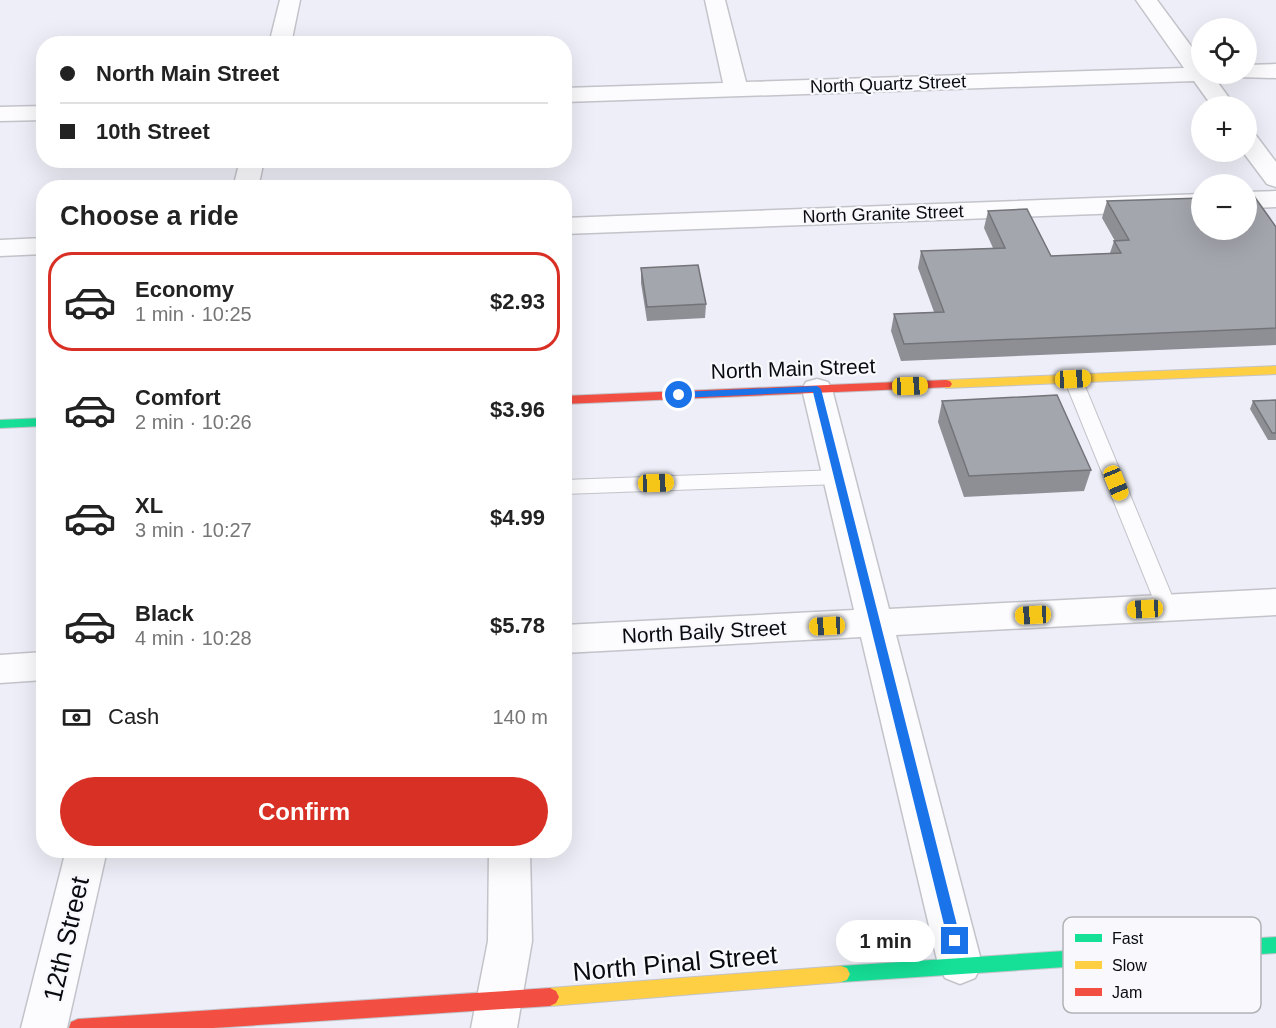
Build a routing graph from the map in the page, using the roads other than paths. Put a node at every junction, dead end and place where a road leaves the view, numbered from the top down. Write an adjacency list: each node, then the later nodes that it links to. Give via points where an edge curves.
1 (290, 0): 4 (street)
2 (714, 0): 9 (street)
3 (1146, 0): 5 (street)
4 (282, 36)
5 (1191, 56)
6 (1276, 71): 7 (street)
7 (1257, 72)
8 (1191, 74): 9 (street, North Quartz Street)
9 (736, 89): 10 (street, North Quartz Street)
10 (572, 95)
11 (36, 112): 12 (street)
12 (0, 114)
13 (1257, 154): 14 (street)
14 (1276, 179)
15 (1276, 199): 16 (street)
16 (1257, 200)
17 (1191, 202): 18 (street, North Granite Street)
18 (572, 226)
19 (36, 246): 20 (street)
20 (0, 248)
21 (1276, 370): 22 (street, North Main Street)
22 (1073, 379): 23 (street, North Main Street); 30 (lane)
23 (817, 389): 24 (street, North Main Street); 27 (street)
24 (572, 400)
25 (36, 422): 26 (street)
26 (0, 424)
27 (839, 477): 28 (lane); 31 (street)
28 (572, 487)
29 (1276, 602): 30 (street, North Baily Street)
30 (1167, 608): 31 (street, North Baily Street)
31 (875, 623): 32 (street, North Baily Street); 40 (street)
32 (572, 639)
33 (36, 667): 34 (street)
34 (0, 669)
35 (85, 858): 42 (street, 12th Street)
36 (509, 858): 41 (street, via 510,941)
37 (1276, 945): 38 (street, North Pinal Street)
38 (1261, 946)
39 (1063, 958): 40 (street, North Pinal Street)
40 (960, 964): 41 (street, North Pinal Street)
41 (497, 1015): 43 (street, North Pinal Street)
42 (44, 1028)
43 (78, 1028)

